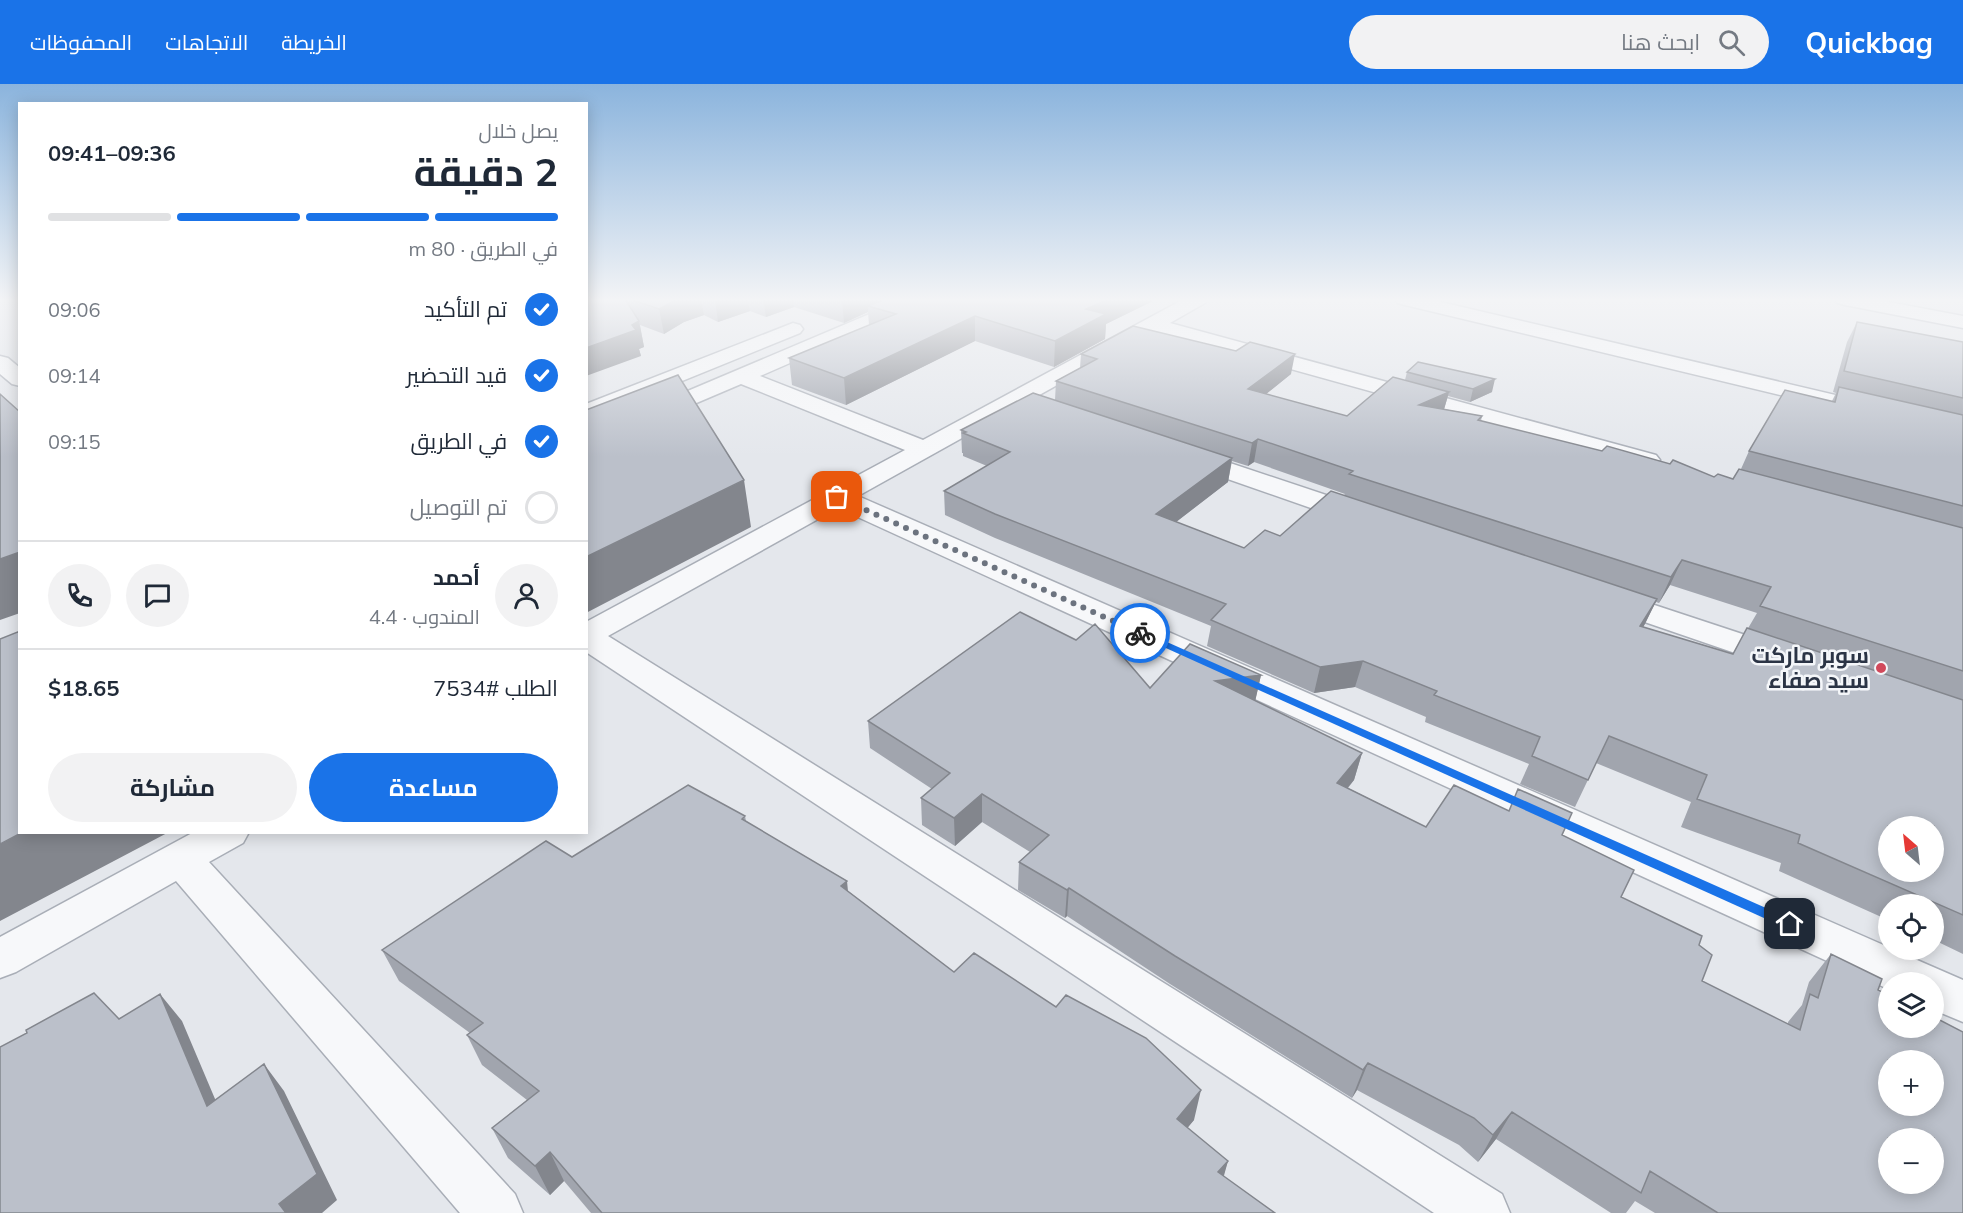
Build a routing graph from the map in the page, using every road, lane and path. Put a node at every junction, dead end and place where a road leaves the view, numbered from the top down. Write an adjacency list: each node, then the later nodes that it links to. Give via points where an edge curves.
1 (738, 352): 9 (street)
2 (797, 352): 6 (street)
3 (1101, 352): 7 (street)
4 (1252, 352): 14 (street)
5 (1629, 352): 10 (street)
6 (740, 376): 11 (street); 13 (street)
7 (1016, 399): 8 (street); 13 (street)
8 (1050, 410)
9 (588, 412)
10 (1963, 432)
11 (588, 441)
12 (1162, 448): 16 (street)
13 (925, 449): 15 (street)
14 (1666, 465)
15 (837, 497): 18 (street); 24 (street)
16 (1388, 525)
17 (1580, 590): 20 (street)
18 (588, 635)
19 (588, 637): 28 (street)
20 (1805, 666)
21 (225, 834): 22 (street)
22 (181, 859): 23 (street); 27 (street)
23 (0, 958)
24 (1898, 972)
25 (1944, 993): 26 (street)
26 (1963, 1002)
27 (496, 1213)
28 (1483, 1213)

